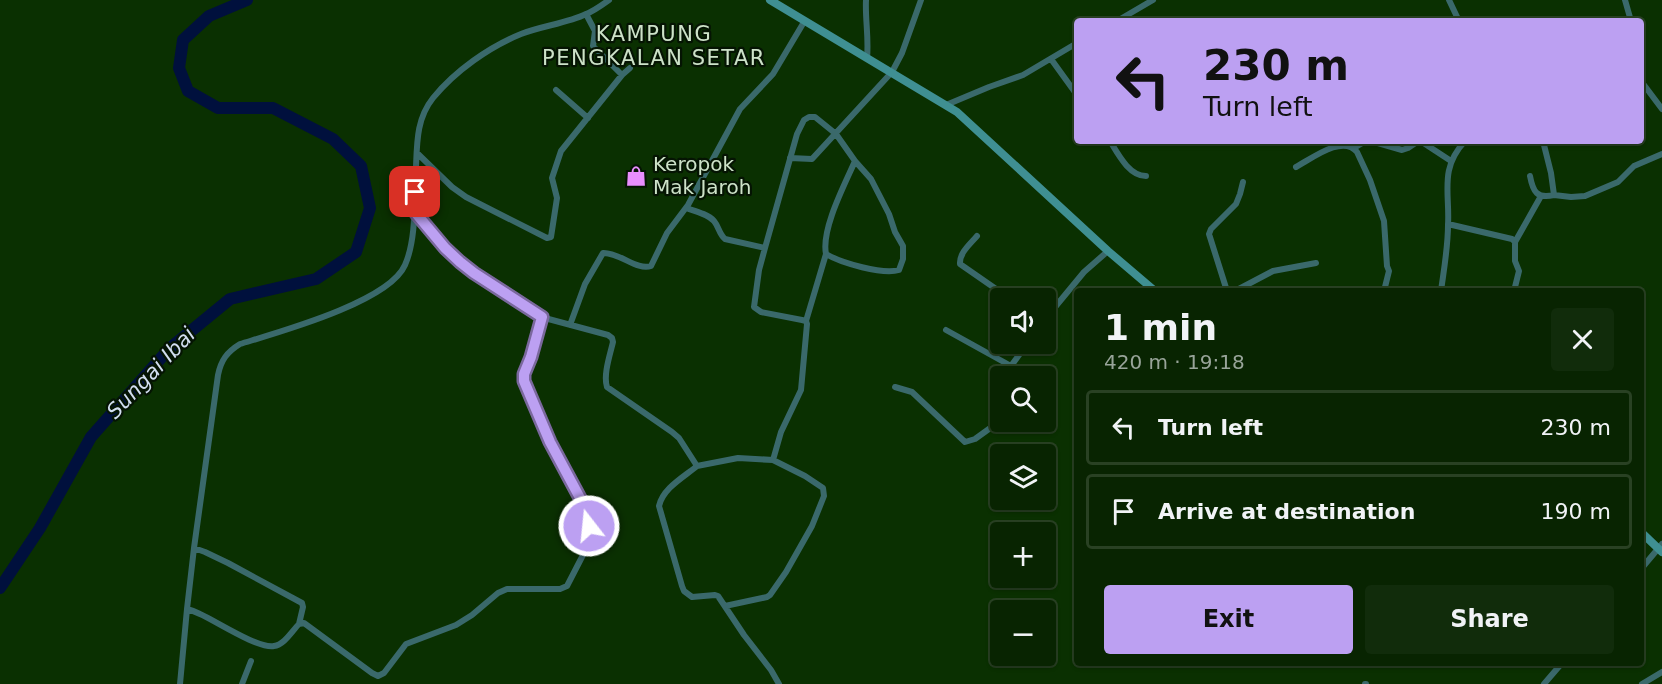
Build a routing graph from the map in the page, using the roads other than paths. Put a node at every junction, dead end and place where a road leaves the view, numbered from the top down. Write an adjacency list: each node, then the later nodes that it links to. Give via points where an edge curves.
1 (609, 0): 8 (street)
2 (770, 0): 12 (main road)
3 (866, 0): 14 (street)
4 (921, 0): 17 (street)
5 (1153, 0): 9 (street)
6 (1449, 0): 10 (street)
7 (1625, 0): 11 (street)
8 (586, 14): 18 (street, via 595,31 593,46); 34 (street, via 521,34 468,65 441,89 422,115)
9 (1122, 18)
10 (1458, 18)
11 (1630, 18)
12 (804, 22): 14 (main road); 45 (street, via 773,74 740,109)
13 (1074, 45): 15 (street)
14 (867, 58): 17 (main road)
15 (1051, 59): 21 (street); 22 (street, via 1023,75)
16 (630, 68): 18 (street)
17 (892, 72): 22 (main road); 25 (street)
18 (622, 75): 24 (street)
19 (1644, 85): 23 (street)
20 (556, 90): 24 (street)
21 (1074, 91)
22 (946, 105): 51 (main road)
23 (1662, 109)
24 (588, 118): 34 (street, via 561,151 552,174 557,198 552,236 547,238 466,197)
25 (836, 134): 36 (street, via 812,159); 36 (street, via 809,117 800,127); 37 (street)
26 (1112, 144): 40 (street, via 1132,172)
27 (1361, 144): 33 (street)
28 (1381, 144): 29 (street, via 1402,150)
29 (1414, 144)
30 (1425, 144): 38 (street)
31 (1463, 144): 38 (street)
32 (1544, 144): 43 (street)
33 (1354, 148): 39 (street, via 1335,146); 58 (street, via 1384,221 1389,271)
34 (417, 153): 46 (street)
35 (1662, 154): 43 (street, via 1634,166 1618,182 1585,196)
36 (790, 158): 50 (street)
37 (855, 161): 52 (street, via 831,217); 52 (street, via 886,206 903,246 903,259 899,270 893,272 856,266)
38 (1451, 161): 47 (street, via 1447,178)
39 (1296, 167)
40 (1146, 176)
41 (1530, 176): 44 (street, via 1532,187)
42 (1243, 182): 56 (street, via 1236,204 1209,234)
43 (1554, 195): 44 (street)
44 (1541, 196): 49 (street)
45 (686, 208): 50 (street, via 715,222 725,238); 64 (street, via 651,266 644,267 612,253 601,255 585,284)
46 (414, 211): 62 (street, via 460,262); 74 (street, via 412,245 396,280 332,315 240,344 224,357 218,375)
47 (1449, 224): 49 (street); 59 (street)
48 (977, 236): 54 (street, via 959,259 960,264)
49 (1515, 242): 60 (street, via 1519,271)
50 (765, 248): 63 (street, via 754,307 761,312)
51 (1108, 251): 55 (main road); 61 (street)
52 (826, 254): 63 (street)
53 (1316, 263): 57 (street, via 1273,271)
54 (995, 288)
55 (1151, 288)
56 (1226, 288)
57 (1241, 288)
58 (1385, 288)
59 (1441, 288)
60 (1515, 288)
61 (1056, 306)
62 (542, 317): 64 (street); 78 (street, via 524,381 580,498 589,526 584,555 567,586 501,591 456,626 406,644 378,676 308,626)
63 (806, 321): 70 (street, via 801,390)
64 (570, 326): 71 (street, via 612,338 607,387 679,438)
65 (946, 330): 67 (street)
66 (1020, 354): 67 (street)
67 (1011, 366)
68 (895, 387): 69 (street, via 912,392 965,442)
69 (990, 428)
70 (773, 460): 71 (street, via 738,458); 76 (street, via 823,488 824,496 812,525 770,595)
71 (697, 466): 76 (street, via 667,491 659,506 684,591 692,597 718,596)
72 (1644, 535): 73 (main road)
73 (1661, 549): 75 (street)
74 (199, 550): 77 (street); 78 (street, via 302,603)
75 (1644, 566)
76 (725, 606): 84 (street)
77 (189, 610): 78 (street, via 274,647); 82 (street)
78 (299, 624)
79 (251, 661): 83 (street)
80 (1559, 666): 85 (street)
81 (1662, 672): 86 (street)
82 (180, 684)
83 (242, 684)
84 (778, 684)
85 (1544, 684)
86 (1642, 684)

